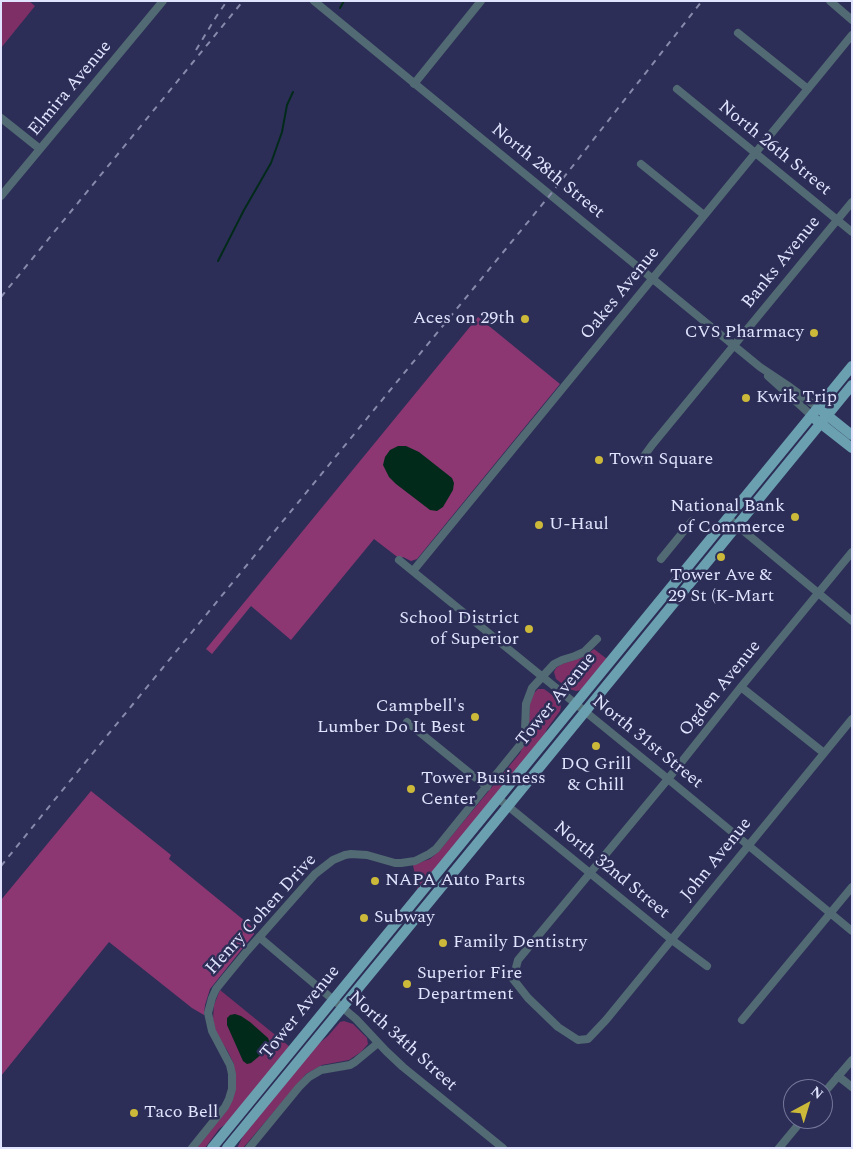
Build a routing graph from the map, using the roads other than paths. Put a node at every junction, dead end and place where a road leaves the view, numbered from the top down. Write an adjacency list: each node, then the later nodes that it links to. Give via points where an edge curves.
1 (164, 1): 12 (street, Elmira Avenue)
2 (314, 1): 8 (street, North 28th Street)
3 (481, 1): 8 (street)
4 (830, 1): 5 (street)
5 (852, 20)
6 (738, 33): 10 (street)
7 (852, 36): 10 (street, Oakes Avenue)
8 (414, 84): 20 (street, North 28th Street)
9 (677, 89): 13 (street, North 26th Street)
10 (808, 90): 13 (street, Oakes Avenue)
11 (1, 118): 12 (street)
12 (40, 149): 15 (street, Elmira Avenue)
13 (756, 154): 17 (street, Oakes Avenue); 18 (street, North 26th Street)
14 (641, 164): 17 (street)
15 (1, 196)
16 (852, 202): 18 (street, Banks Avenue)
17 (704, 215): 20 (street, Oakes Avenue)
18 (837, 220): 19 (street, North 26th Street); 21 (street, Banks Avenue)
19 (852, 232)
20 (652, 279): 21 (street, North 28th Street); 35 (street, Oakes Avenue)
21 (734, 346): 24 (street, North 28th Street, via 787,384); 28 (street, Banks Avenue, via 652,445)
22 (852, 366): 24 (main road, Tower Avenue)
23 (852, 385): 25 (main road, Tower Avenue)
24 (814, 411): 25 (main road, North 28th Street); 29 (main road, Tower Avenue)
25 (824, 419): 26 (main road, North 28th Street); 27 (main road, North 28th Street); 31 (main road, Tower Avenue)
26 (852, 436)
27 (852, 448)
28 (642, 462)
29 (728, 518): 31 (street); 41 (main road, Tower Avenue)
30 (692, 521): 33 (street)
31 (737, 526): 36 (street); 42 (main road, Tower Avenue)
32 (852, 552): 36 (street, Ogden Avenue)
33 (661, 559)
34 (400, 560): 35 (street, North 31st Street)
35 (413, 571): 39 (street, North 31st Street)
36 (818, 593): 37 (street); 40 (street, Ogden Avenue)
37 (852, 621)
38 (597, 639): 39 (street, Henry Cohen Drive, via 584,652 558,661)
39 (542, 677): 41 (street, North 31st Street); 47 (street, Henry Cohen Drive, via 528,698 520,745)
40 (741, 687): 45 (street); 46 (street, Ogden Avenue)
41 (575, 704): 42 (street, North 31st Street); 48 (main road, Tower Avenue)
42 (584, 712): 46 (street, North 31st Street); 49 (main road, Tower Avenue)
43 (852, 719): 45 (street, John Avenue)
44 (407, 722): 47 (street)
45 (824, 753): 50 (street, John Avenue)
46 (668, 779): 50 (street, North 31st Street); 51 (street, Ogden Avenue)
47 (487, 787): 55 (street, Henry Cohen Drive, via 429,854 401,864 351,854 333,860 315,874)
48 (498, 798): 49 (street, North 32nd Street); 59 (main road, Tower Avenue)
49 (508, 806): 51 (street, North 32nd Street); 60 (main road, Tower Avenue)
50 (748, 846): 53 (street, North 31st Street); 56 (street, John Avenue)
51 (590, 872): 56 (street, North 32nd Street); 57 (street, Ogden Avenue)
52 (852, 887): 53 (street)
53 (830, 913): 54 (street, North 31st Street); 61 (street)
54 (852, 931)
55 (259, 937): 59 (street, North 34th Street); 68 (street, Henry Cohen Drive, via 216,989 209,1007 210,1024 230,1066 232,1088 225,1108)
56 (672, 940): 57 (street, John Avenue, via 588,1039 578,1040 528,998 514,979); 58 (street, North 32nd Street)
57 (518, 960)
58 (707, 966)
59 (333, 1000): 60 (street, North 34th Street); 69 (main road, Tower Avenue)
60 (342, 1007): 62 (street, North 34th Street); 70 (main road, Tower Avenue)
61 (742, 1020)
62 (378, 1043): 71 (street, via 350,1065 327,1068 309,1077); 72 (street, North 34th Street)
63 (852, 1060): 64 (street)
64 (838, 1076): 65 (street); 66 (street)
65 (833, 1082)
66 (852, 1087)
67 (795, 1129): 73 (street)
68 (192, 1148)
69 (212, 1148)
70 (227, 1148)
71 (249, 1148)
72 (503, 1148)
73 (779, 1148)

